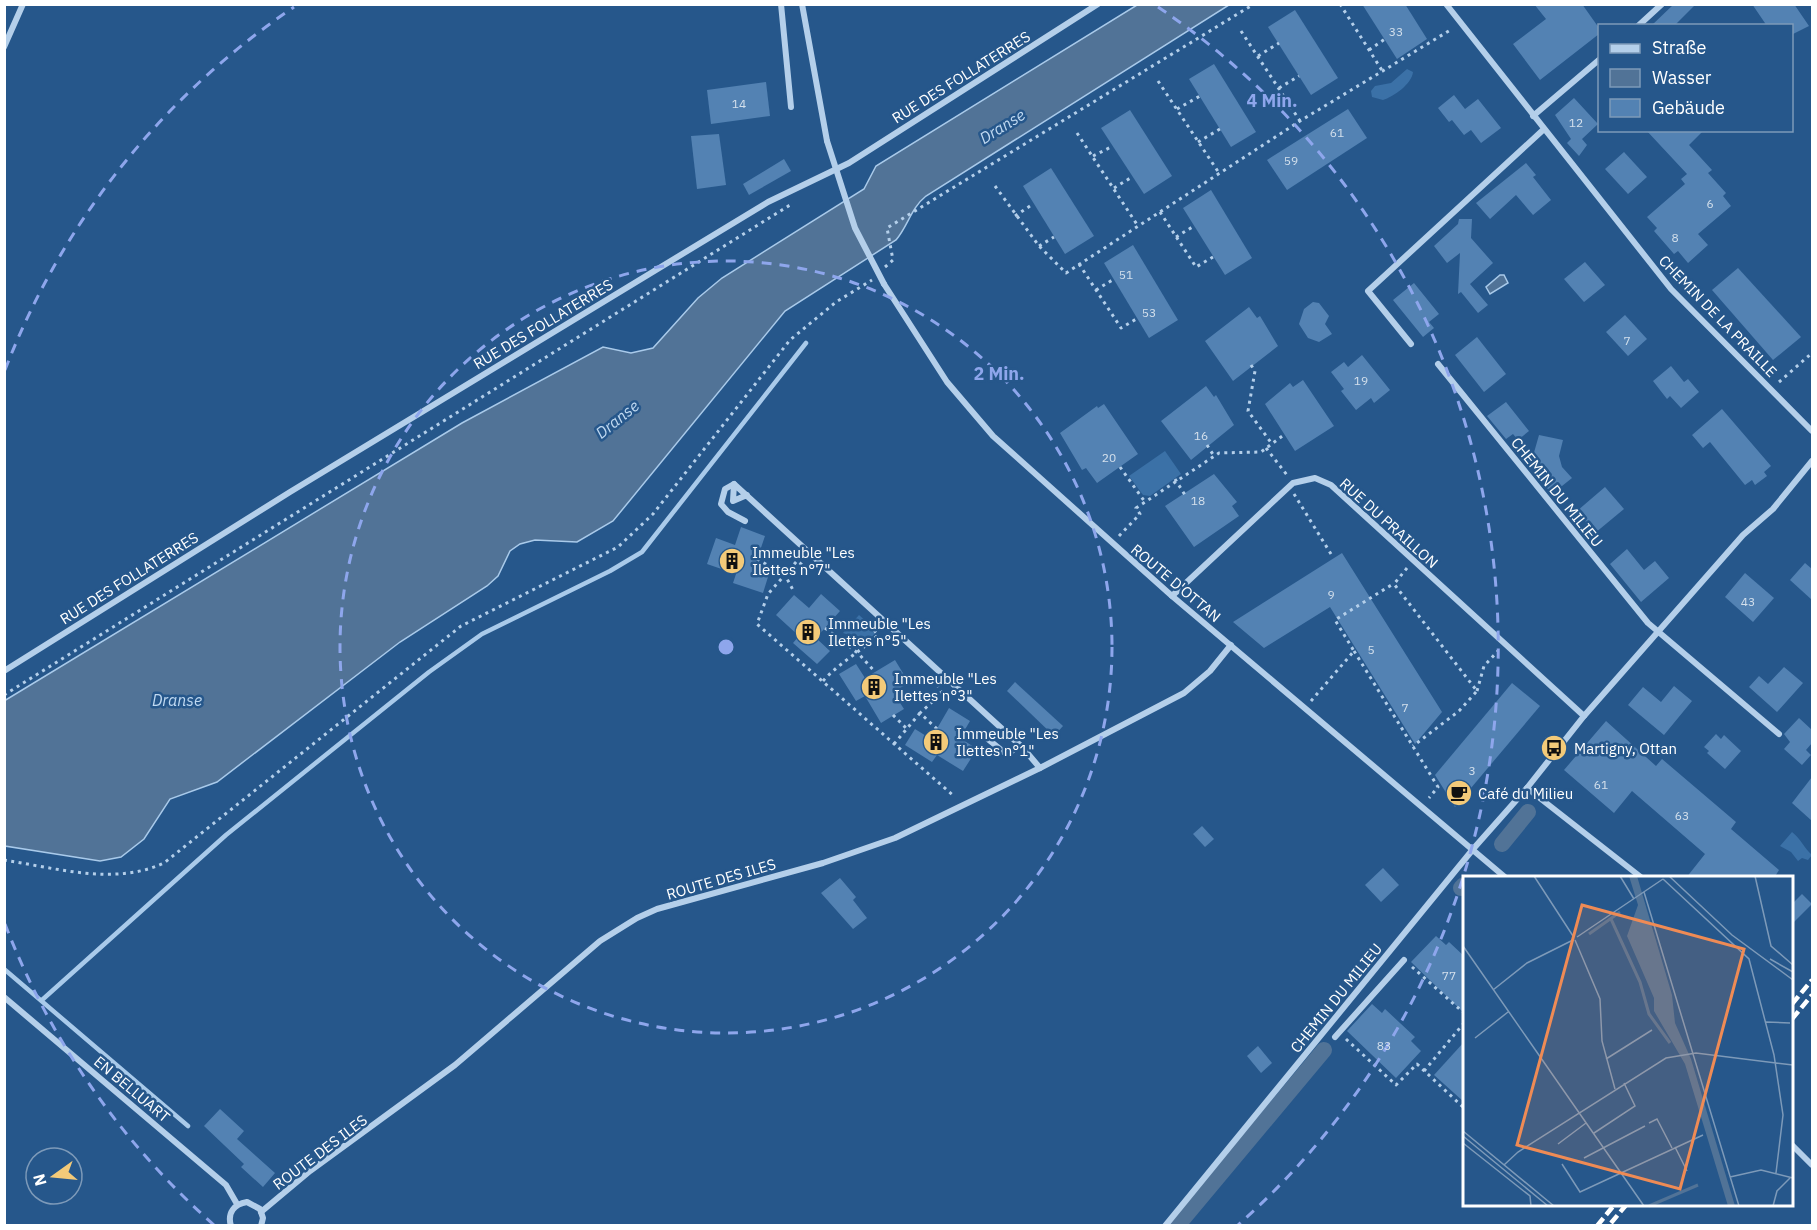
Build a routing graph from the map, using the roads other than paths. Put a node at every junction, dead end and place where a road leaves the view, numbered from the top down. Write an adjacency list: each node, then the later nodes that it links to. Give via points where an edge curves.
1 (23, 4): 8 (street)
2 (781, 4): 10 (street)
3 (802, 4): 20 (street, ROUTE D'OTTAN, bridge, via 812,74 843,197 884,284 947,382 993,436)
4 (1098, 4): 23 (street, RUE DES FOLLATERRES, via 849,162 768,202)
5 (1446, 4): 11 (street, CHEMIN DE LA PRAILLE)
6 (1662, 4): 7 (street)
7 (1640, 24)
8 (4, 47)
9 (1598, 60): 11 (street)
10 (791, 106)
11 (1533, 116): 12 (street, CHEMIN DE LA PRAILLE)
12 (1543, 130): 13 (street, via 1368,291); 15 (street, CHEMIN DE LA PRAILLE, via 1671,289)
13 (1411, 344)
14 (1438, 364): 21 (street, CHEMIN DU MILIEU)
15 (1812, 431)
16 (1812, 461): 21 (street, CHEMIN DU MILIEU)
17 (734, 484): 18 (street); 18 (street, via 733,501); 19 (street, via 725,489 721,504)
18 (747, 495): 27 (street)
19 (745, 520)
20 (1172, 596): 22 (street, ROUTE D'OTTAN); 24 (street, RUE DU PRAILLON, via 1291,485 1315,478 1331,485)
21 (1659, 632): 24 (street, CHEMIN DU MILIEU); 25 (street, CHEMIN DU MILIEU)
22 (1231, 645): 28 (street, ROUTE DES ILES, via 1210,671 1184,693); 30 (street, ROUTE D'OTTAN)
23 (4, 671)
24 (1584, 716): 29 (street, CHEMIN DU MILIEU)
25 (1779, 734)
26 (984, 736): 27 (street, via 1005,753)
27 (1019, 744): 28 (street)
28 (1040, 768): 39 (street, ROUTE DES ILES, via 886,842 657,909 629,922 587,951 442,1075 310,1171)
29 (1527, 788): 30 (street, CHEMIN DU MILIEU); 32 (street)
30 (1474, 848): 31 (street, ROUTE D'OTTAN); 42 (street, CHEMIN DU MILIEU)
31 (1504, 876)
32 (1639, 876)
33 (1404, 960): 35 (street)
34 (4, 997): 38 (street, EN BELLUART, via 226,1185)
35 (1335, 1037)
36 (1793, 1147): 37 (street)
37 (1812, 1165)
38 (237, 1204): 39 (street, via 251,1203); 40 (street, via 230,1215)
39 (261, 1212): 41 (street)
40 (231, 1226)
41 (261, 1226)
42 (1165, 1226)

